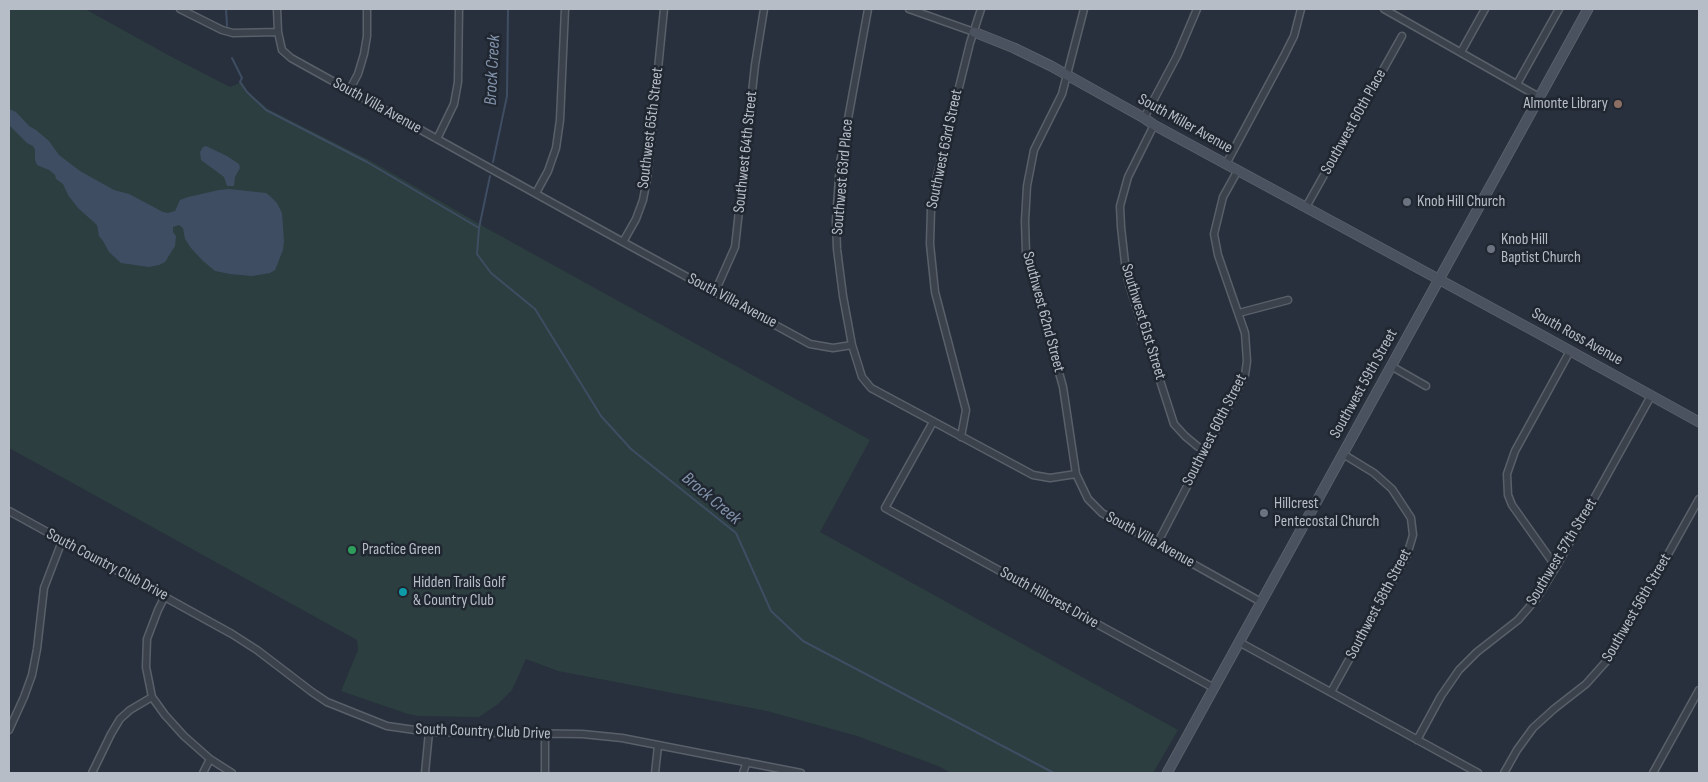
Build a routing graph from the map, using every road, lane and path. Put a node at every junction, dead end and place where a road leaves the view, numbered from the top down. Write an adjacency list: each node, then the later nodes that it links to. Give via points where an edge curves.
1 (180, 9): 18 (street, via 233,33)
2 (277, 9): 18 (street, South Villa Avenue)
3 (367, 9): 24 (street, via 364,54)
4 (459, 9): 28 (street, via 456,96)
5 (565, 9): 31 (street, via 556,148)
6 (664, 9): 33 (street, Southwest 65th Street, via 647,179 636,219)
7 (764, 9): 35 (street, Southwest 64th Street, via 735,247)
8 (868, 9): 38 (street, Southwest 63rd Place, via 840,163 836,221 837,249)
9 (909, 9): 19 (street, South Miller Avenue)
10 (981, 9): 19 (street, Southwest 63rd Street)
11 (1084, 9): 22 (street, Southwest 62nd Street)
12 (1197, 9): 26 (street, via 1178,56)
13 (1301, 9): 29 (street, via 1294,36)
14 (1384, 9): 21 (street)
15 (1485, 9): 21 (street)
16 (1559, 9): 23 (street)
17 (1588, 9): 25 (main road, Southwest 59th Street)
18 (278, 32): 24 (street, South Villa Avenue, via 282,50 291,58)
19 (974, 32): 22 (main road, South Miller Avenue, via 1052,66); 45 (street, Southwest 63rd Street, via 936,176 930,244 935,292 966,410)
20 (1402, 36): 32 (street, Southwest 60th Place)
21 (1461, 52): 23 (street)
22 (1066, 76): 26 (main road, South Miller Avenue); 48 (street, Southwest 62nd Street, via 1062,94 1034,150 1025,221 1026,253 1061,379)
23 (1517, 84): 25 (street)
24 (349, 91): 28 (street, South Villa Avenue)
25 (1539, 97): 34 (main road, Southwest 59th Street)
26 (1144, 118): 27 (main road, South Miller Avenue)
27 (1154, 125): 29 (main road, South Miller Avenue); 46 (street, Southwest 61st Street, via 1128,176 1120,206 1124,263 1174,424)
28 (437, 139): 31 (street, South Villa Avenue)
29 (1226, 164): 30 (main road, South Miller Avenue)
30 (1238, 170): 32 (main road, South Miller Avenue); 37 (street, Southwest 60th Street, via 1222,197 1214,234 1218,255)
31 (536, 193): 33 (street, South Villa Avenue)
32 (1306, 207): 34 (main road, South Miller Avenue)
33 (623, 242): 35 (street, South Villa Avenue)
34 (1439, 279): 39 (main road, South Ross Avenue); 40 (main road, Southwest 59th Street)
35 (715, 292): 38 (street, South Villa Avenue, via 810,344 833,348)
36 (1288, 300): 37 (street)
37 (1239, 313): 46 (street, Southwest 60th Street, via 1248,361 1245,375)
38 (852, 345): 43 (street, via 862,377 871,388)
39 (1570, 351): 42 (main road, South Ross Avenue); 53 (street, via 1515,450 1507,479 1512,505)
40 (1391, 366): 41 (street); 47 (main road, Southwest 59th Street)
41 (1426, 386)
42 (1651, 396): 44 (main road, South Ross Avenue); 53 (street, Southwest 57th Street)
43 (933, 422): 45 (street); 57 (street, South Hillcrest Drive, via 885,508)
44 (1699, 422)
45 (960, 437): 48 (street, via 1033,475 1050,478)
46 (1205, 451): 52 (street, Southwest 60th Street)
47 (1342, 454): 55 (main road, Southwest 59th Street); 59 (street, Southwest 58th Street, via 1374,472 1392,489 1411,518 1413,534 1407,555)
48 (1076, 474): 52 (street, South Villa Avenue, via 1094,507)
49 (1699, 499): 78 (street, Southwest 56th Street, via 1612,656 1586,684 1533,728)
50 (9, 511): 51 (street, South Country Club Drive)
51 (62, 540): 54 (street, South Country Club Drive); 61 (street, via 44,588 32,675)
52 (1157, 544): 55 (street, South Villa Avenue)
53 (1556, 567): 64 (street, Southwest 57th Street, via 1527,611 1459,670)
54 (165, 596): 60 (street, via 147,639 146,667); 62 (street, South Country Club Drive, via 258,650 327,702 387,726)
55 (1262, 602): 56 (main road, Southwest 59th Street)
56 (1239, 642): 57 (main road, Southwest 59th Street); 59 (street)
57 (1214, 688): 76 (main road, Southwest 59th Street)
58 (1699, 690): 79 (street)
59 (1331, 692): 64 (street)
60 (152, 697): 66 (street, via 184,736); 68 (street, via 120,719)
61 (9, 730)
62 (429, 732): 63 (street, South Country Club Drive); 71 (street)
63 (545, 734): 65 (street, South Country Club Drive, via 622,738); 72 (street)
64 (1418, 740): 77 (street)
65 (658, 746): 67 (street, South Country Club Drive); 73 (street)
66 (210, 759): 69 (street); 70 (street)
67 (747, 762): 74 (street); 75 (street, South Country Club Drive)
68 (92, 773)
69 (203, 773)
70 (232, 773)
71 (425, 773)
72 (545, 773)
73 (655, 773)
74 (743, 773)
75 (801, 773)
76 (1167, 773)
77 (1478, 773)
78 (1504, 773)
79 (1653, 773)

